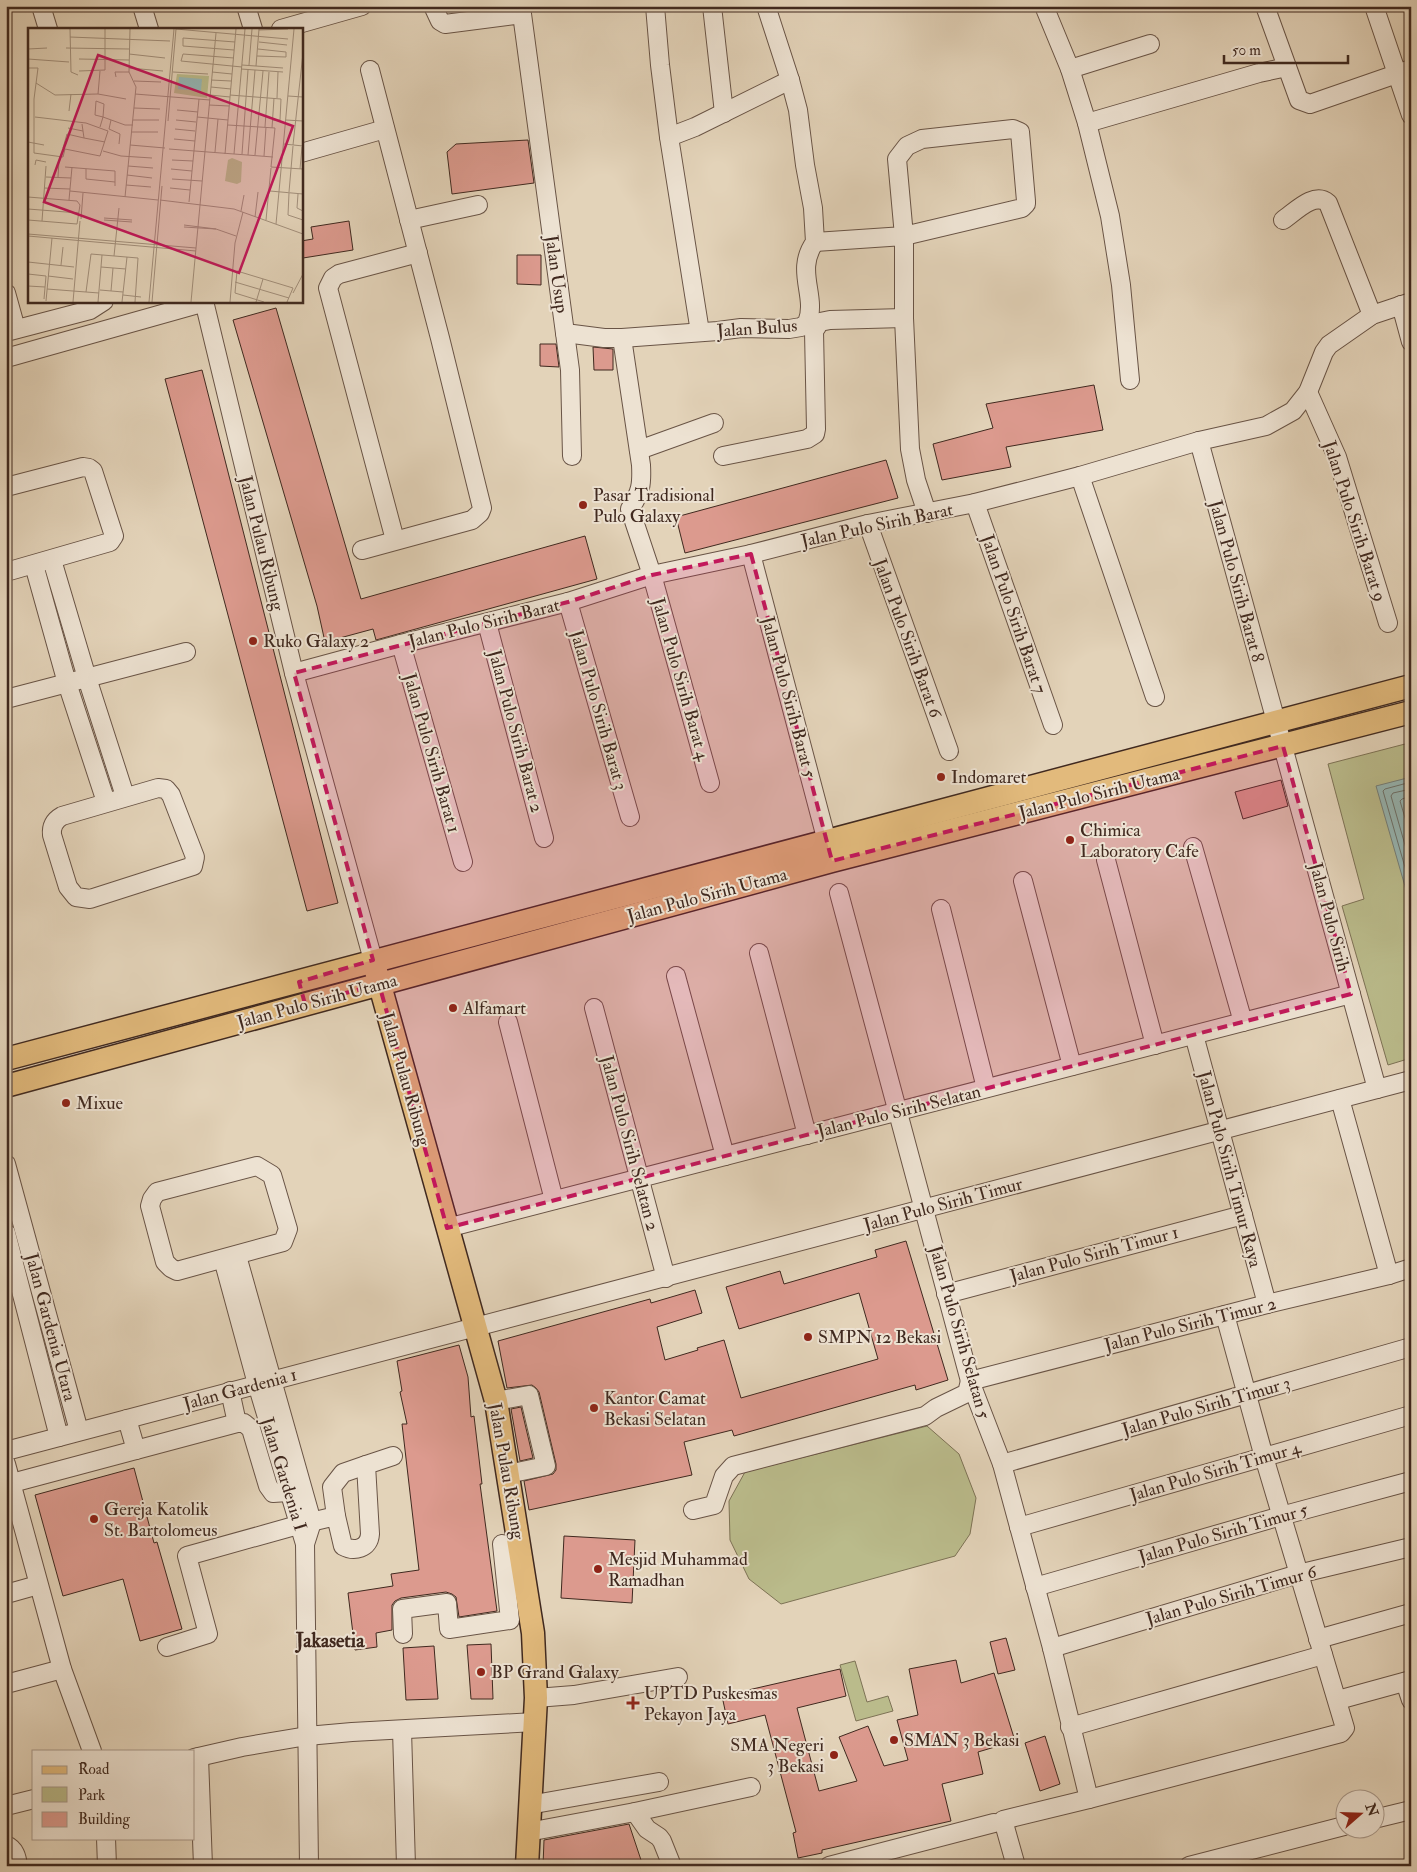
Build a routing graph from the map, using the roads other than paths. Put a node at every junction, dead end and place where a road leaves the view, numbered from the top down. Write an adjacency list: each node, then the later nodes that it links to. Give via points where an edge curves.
1 (42, 6): 13 (street)
2 (142, 6): 14 (street)
3 (246, 6): 15 (street)
4 (362, 6): 16 (street)
5 (433, 6): 12 (street, Jalan Usup, via 445,24)
6 (655, 6): 27 (street)
7 (712, 6): 23 (street)
8 (766, 6): 22 (street, Jalan Bulus)
9 (1044, 6): 19 (street)
10 (1266, 6): 18 (street)
11 (1374, 6): 21 (street)
12 (522, 10): 43 (street, Jalan Usup)
13 (48, 28)
14 (149, 28)
15 (253, 28)
16 (285, 28)
17 (1150, 44): 19 (street)
18 (1287, 67): 21 (street, via 1299,100 1310,104); 25 (street)
19 (1070, 69): 25 (street)
20 (370, 70): 26 (street)
21 (1404, 72): 24 (street)
22 (790, 80): 23 (street); 33 (street, Jalan Bulus, via 798,110)
23 (724, 113): 27 (street)
24 (1411, 115)
25 (1087, 122): 47 (street, via 1110,216 1121,285)
26 (385, 129): 28 (street); 30 (street)
27 (669, 137): 42 (street)
28 (302, 153)
29 (478, 205): 30 (street)
30 (409, 220): 34 (street)
31 (1283, 220): 39 (street, via 1314,198 1328,203)
32 (904, 236): 32 (street, via 897,159 907,146 922,139 1009,130 1020,132 1026,201 1022,208); 33 (street); 40 (street)
33 (815, 242): 42 (street, Jalan Bulus, via 805,266 809,314 805,326 784,330 741,328)
34 (418, 254): 59 (street, via 482,508 472,520); 59 (street, via 339,274 328,288)
35 (6, 293): 41 (street)
36 (102, 302): 41 (street, via 90,310)
37 (204, 302): 46 (street); 71 (street, Jalan Pulau Ribung)
38 (1406, 303): 39 (street, Jalan Pulo Sirih Barat); 45 (street)
39 (1372, 315): 48 (street, Jalan Pulo Sirih Barat, via 1326,348)
40 (904, 318): 53 (street, via 820,322 814,331 815,434 807,439); 57 (street, via 910,449)
41 (11, 330)
42 (700, 332): 44 (street, Jalan Bulus)
43 (564, 333): 44 (street, Jalan Usup); 52 (street, via 570,370)
44 (622, 338): 51 (street)
45 (1411, 342)
46 (6, 358)
47 (1130, 380)
48 (1308, 392): 50 (street, Jalan Pulo Sirih Barat, via 1293,411 1266,426); 68 (street, Jalan Pulo Sirih Barat 9, via 1337,457)
49 (714, 424): 51 (street)
50 (1199, 440): 54 (street, Jalan Pulo Sirih Barat); 78 (street, Jalan Pulo Sirih Barat 8)
51 (639, 450): 65 (street, via 641,486 630,509)
52 (572, 456)
53 (723, 456)
54 (1080, 476): 56 (street, Jalan Pulo Sirih Barat); 75 (street)
55 (6, 487): 62 (street, via 83,467 93,471 114,533 112,539)
56 (975, 504): 57 (street, Jalan Pulo Sirih Barat); 79 (street, Jalan Pulo Sirih Barat 7)
57 (927, 513): 58 (street, Jalan Pulo Sirih Barat)
58 (868, 524): 61 (street, Jalan Pulo Sirih Barat); 81 (street, Jalan Pulo Sirih Barat 6)
59 (395, 540): 60 (street)
60 (362, 550)
61 (750, 554): 65 (street, Jalan Pulo Sirih Barat); 88 (street, Jalan Pulo Sirih Barat 5)
62 (52, 560): 63 (street); 72 (street)
63 (34, 565): 64 (street); 73 (street)
64 (6, 572)
65 (652, 575): 66 (street, Jalan Pulo Sirih Barat); 82 (street, Jalan Pulo Sirih Barat 4)
66 (568, 602): 67 (street, Jalan Pulo Sirih Barat); 85 (street, Jalan Pulo Sirih Barat 3)
67 (487, 623): 69 (street, Jalan Pulo Sirih Barat); 86 (street, Jalan Pulo Sirih Barat 2)
68 (1388, 623)
69 (401, 644): 71 (street, Jalan Pulo Sirih Barat); 90 (street, Jalan Pulo Sirih Barat 1)
70 (186, 652): 72 (street)
71 (294, 673): 96 (street, Jalan Pulau Ribung)
72 (87, 678): 73 (street); 83 (street)
73 (67, 683): 76 (street); 84 (street)
74 (1411, 686): 78 (main road, Jalan Pulo Sirih Utama)
75 (1155, 697)
76 (6, 699)
77 (1411, 712): 80 (main road, Jalan Pulo Sirih Utama)
78 (1276, 722): 80 (street, Jalan Pulo Sirih Barat 8); 88 (main road, Jalan Pulo Sirih Utama)
79 (1053, 725)
80 (1283, 746): 88 (main road, Jalan Pulo Sirih Utama); 101 (street, Jalan Pulo Sirih)
81 (949, 751)
82 (710, 783)
83 (125, 796): 84 (street); 84 (street, via 166,789 195,863 190,868 82,899 68,887 52,829 56,819 62,816)
84 (106, 802)
85 (630, 817)
86 (544, 838)
87 (1193, 847): 105 (street)
88 (830, 851): 94 (main road, Jalan Pulo Sirih Utama); 97 (main road, Jalan Pulo Sirih Utama)
89 (1106, 860): 107 (street)
90 (463, 862)
91 (1023, 881): 110 (street)
92 (839, 893): 117 (street, Jalan Pulo Sirih Selatan 5)
93 (941, 909): 114 (street)
94 (446, 942): 96 (main road, Jalan Pulo Sirih Utama); 97 (main road)
95 (759, 953): 119 (street)
96 (373, 960): 99 (main road, Jalan Pulo Sirih Utama); 100 (main road, Jalan Pulau Ribung)
97 (452, 965): 100 (main road, Jalan Pulo Sirih Utama)
98 (676, 976): 120 (street)
99 (299, 982): 102 (main road); 108 (main road, Jalan Pulo Sirih Utama)
100 (379, 984): 102 (main road, Jalan Pulo Sirih Utama); 126 (main road, Jalan Pulau Ribung)
101 (1351, 994): 105 (street, Jalan Pulo Sirih Selatan); 115 (street, Jalan Pulo Sirih)
102 (305, 1004): 111 (main road, Jalan Pulo Sirih Utama)
103 (594, 1008): 122 (street, Jalan Pulo Sirih Selatan 2)
104 (508, 1022): 123 (street)
105 (1243, 1022): 106 (street, Jalan Pulo Sirih Selatan)
106 (1194, 1035): 107 (street, Jalan Pulo Sirih Selatan); 118 (street, Jalan Pulo Sirih Timur Raya)
107 (1155, 1045): 110 (street, Jalan Pulo Sirih Selatan)
108 (50, 1048): 109 (main road, Jalan Pulo Sirih Utama); 111 (main road)
109 (6, 1059)
110 (1072, 1066): 114 (street, Jalan Pulo Sirih Selatan)
111 (56, 1073): 113 (main road, Jalan Pulo Sirih Utama)
112 (1411, 1080): 115 (street, Jalan Pulo Sirih Timur)
113 (6, 1086)
114 (986, 1088): 117 (street, Jalan Pulo Sirih Selatan)
115 (1377, 1089): 116 (street, Jalan Pulo Sirih Timur)
116 (1340, 1098): 118 (street, Jalan Pulo Sirih Timur); 130 (street)
117 (898, 1111): 119 (street, Jalan Pulo Sirih Selatan); 124 (street, Jalan Pulo Sirih Selatan 5)
118 (1220, 1130): 124 (street, Jalan Pulo Sirih Timur); 125 (street, Jalan Pulo Sirih Timur Raya)
119 (807, 1135): 120 (street, Jalan Pulo Sirih Selatan)
120 (725, 1156): 122 (street, Jalan Pulo Sirih Selatan)
121 (6, 1164): 145 (street, Jalan Gardenia Utara)
122 (640, 1178): 123 (street, Jalan Pulo Sirih Selatan); 131 (street, Jalan Pulo Sirih Selatan 2)
123 (554, 1200): 126 (street, Jalan Pulo Sirih Selatan)
124 (925, 1209): 131 (street, Jalan Pulo Sirih Timur); 132 (street, Jalan Pulo Sirih Selatan 5)
125 (1243, 1214): 132 (street, Jalan Pulo Sirih Timur 1); 133 (street, Jalan Pulo Sirih Timur Raya)
126 (447, 1228): 135 (main road, Jalan Pulau Ribung)
127 (6, 1233): 146 (street)
128 (230, 1257): 128 (street, via 178,1271 171,1268 165,1262 150,1206 152,1199 158,1192 258,1166 272,1174 288,1229 283,1242); 138 (street)
129 (1411, 1268): 130 (street, Jalan Pulo Sirih Timur 2)
130 (1390, 1275): 133 (street, Jalan Pulo Sirih Timur 2)
131 (666, 1278): 135 (street, Jalan Pulo Sirih Timur)
132 (946, 1294): 137 (street, Jalan Pulo Sirih Selatan 5)
133 (1267, 1304): 134 (street, Jalan Pulo Sirih Timur 2)
134 (1225, 1315): 137 (street, Jalan Pulo Sirih Timur 2); 140 (street)
135 (474, 1327): 138 (street, Jalan Gardenia 1); 141 (main road, Jalan Pulau Ribung)
136 (1411, 1347): 140 (street, Jalan Pulo Sirih Timur 3)
137 (970, 1381): 152 (street, Jalan Pulo Sirih Selatan 5); 158 (street, via 966,1392 925,1416 733,1466 724,1476 714,1505)
138 (264, 1383): 139 (street, Jalan Gardenia 1); 157 (street, Jalan Gardenia I); 161 (street, Jalan Gardenia I)
139 (230, 1392): 143 (street, Jalan Gardenia 1); 144 (street)
140 (1247, 1394): 150 (street); 152 (street, Jalan Pulo Sirih Timur 3)
141 (496, 1401): 154 (main road, Jalan Pulau Ribung); 154 (street, via 529,1395 546,1466)
142 (1411, 1415): 150 (street, Jalan Pulo Sirih Timur 4)
143 (127, 1419): 145 (street, Jalan Gardenia 1); 147 (street)
144 (237, 1423): 147 (street); 157 (street, via 244,1423 251,1429 273,1493)
145 (79, 1431): 146 (street, Jalan Gardenia 1)
146 (59, 1437): 148 (street, Jalan Gardenia 1)
147 (136, 1450): 156 (street)
148 (6, 1451)
149 (393, 1456): 153 (street)
150 (1264, 1457): 160 (street); 162 (street, Jalan Pulo Sirih Timur 4)
151 (6, 1464): 156 (street)
152 (1002, 1464): 162 (street, Jalan Pulo Sirih Selatan 5)
153 (366, 1465): 159 (street, via 343,1474 332,1487); 159 (street, via 368,1543 355,1549 343,1546)
154 (508, 1474): 166 (main road, Jalan Pulau Ribung)
155 (1411, 1481): 160 (street, Jalan Pulo Sirih Timur 5)
156 (12, 1483): 167 (street)
157 (288, 1492): 161 (street, Jalan Gardenia I)
158 (693, 1510)
159 (336, 1516): 161 (street)
160 (1281, 1516): 165 (street); 168 (street, Jalan Pulo Sirih Timur 5)
161 (305, 1523): 173 (street, via 187,1556 208,1634); 186 (street, Jalan Gardenia I)
162 (1019, 1527): 168 (street, Jalan Pulo Sirih Selatan 5)
163 (502, 1544): 166 (street)
164 (1411, 1547): 165 (street, Jalan Pulo Sirih Timur 6)
165 (1298, 1574): 172 (street); 174 (street, Jalan Pulo Sirih Timur 6)
166 (515, 1578): 171 (street, via 510,1620 449,1628 447,1603 402,1609); 180 (main road, Jalan Pulau Ribung, via 533,1633)
167 (38, 1585): 169 (street); 176 (street)
168 (1035, 1587): 174 (street, Jalan Pulo Sirih Selatan 5)
169 (6, 1594)
170 (1411, 1613): 172 (street)
171 (403, 1634)
172 (1318, 1639): 175 (street)
173 (167, 1647)
174 (1052, 1648): 184 (street, Jalan Pulo Sirih Selatan 5)
175 (1323, 1656): 181 (street); 184 (street)
176 (62, 1669): 179 (street); 187 (street)
177 (678, 1677): 180 (street, via 574,1695)
178 (1408, 1681): 181 (street); 182 (street)
179 (6, 1684)
180 (536, 1698): 183 (main road, Jalan Pulau Ribung)
181 (1338, 1700): 191 (street, via 1345,1728 1341,1733)
182 (1411, 1700)
183 (535, 1722): 185 (street); 193 (main road, Jalan Pulau Ribung)
184 (1070, 1727): 191 (street, Jalan Pulo Sirih Selatan 5)
185 (402, 1730): 186 (street); 208 (street)
186 (307, 1736): 188 (street, via 242,1746); 207 (street, Jalan Gardenia I)
187 (92, 1750)
188 (196, 1758): 206 (street)
189 (659, 1782): 193 (street)
190 (751, 1787): 196 (street)
191 (1089, 1799): 212 (street, via 1003,1820)
192 (32, 1800): 194 (street)
193 (529, 1805): 200 (main road, Jalan Pulau Ribung)
194 (6, 1806)
195 (1411, 1810): 197 (street)
196 (635, 1812): 200 (street); 210 (street, via 647,1829 662,1841)
197 (1384, 1817)
198 (994, 1823): 211 (street)
199 (1334, 1829): 203 (street)
200 (528, 1832): 209 (main road, Jalan Pulau Ribung)
201 (106, 1840): 205 (street)
202 (6, 1845): 204 (street, via 16,1854)
203 (1235, 1860): 213 (street)
204 (18, 1866)
205 (107, 1866)
206 (203, 1866)
207 (309, 1866)
208 (406, 1866)
209 (527, 1866)
210 (672, 1866)
211 (829, 1866)
212 (1016, 1866)
213 (1189, 1866)

